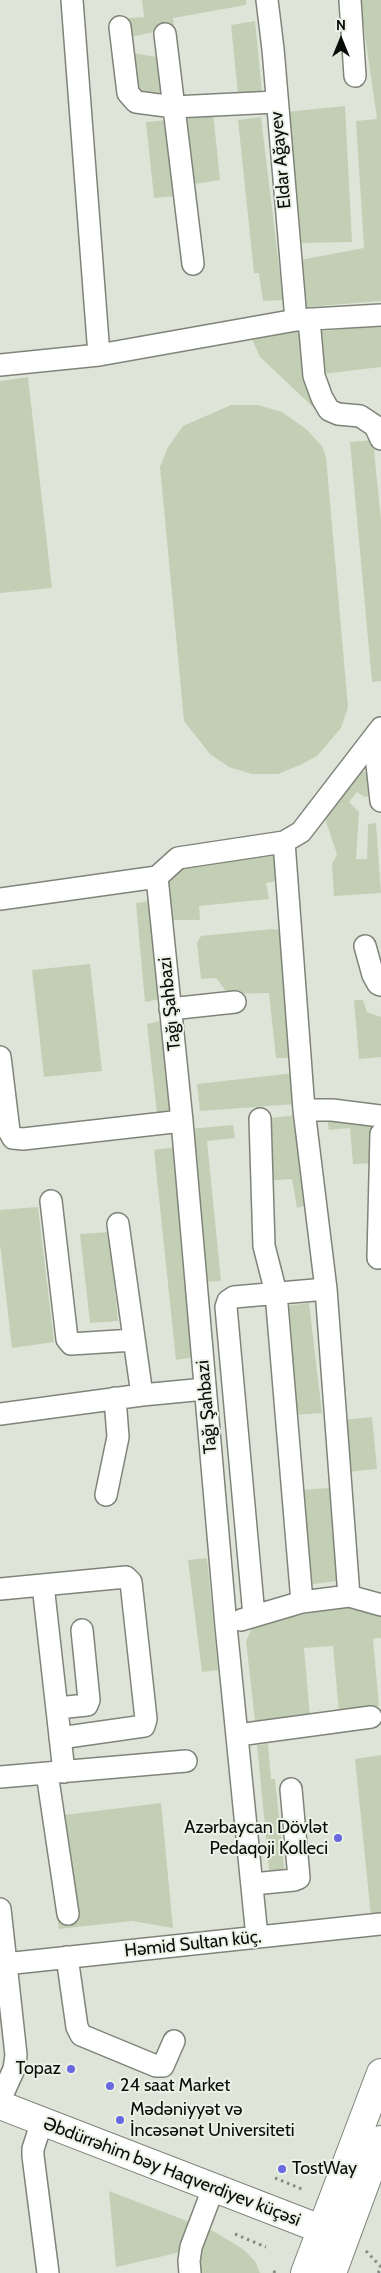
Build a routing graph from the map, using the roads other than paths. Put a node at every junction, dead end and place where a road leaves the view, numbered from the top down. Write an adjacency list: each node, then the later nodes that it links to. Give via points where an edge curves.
1 (72, 0): 12 (street)
2 (267, 0): 7 (street, Eldar Ağayev)
3 (350, 0): 6 (street)
4 (120, 27): 8 (street, via 128,93 136,102)
5 (165, 34): 8 (street)
6 (355, 76)
7 (276, 102): 8 (street); 11 (street, Eldar Ağayev)
8 (174, 107): 9 (street)
9 (193, 264)
10 (381, 315): 11 (street)
11 (303, 320): 12 (street); 14 (street, Eldar Ağayev, via 314,376 325,404 338,414 360,416 375,426)
12 (99, 355): 13 (street)
13 (0, 365)
14 (381, 438)
15 (377, 733): 16 (street); 17 (street, via 301,832)
16 (381, 801)
17 (284, 842): 18 (street, via 178,858); 25 (street)
18 (157, 877): 19 (street); 23 (street, Tağı Şahbazi)
19 (0, 899)
20 (365, 946): 21 (street, via 373,975)
21 (381, 986)
22 (235, 1002): 23 (street)
23 (170, 1009): 28 (street, Tağı Şahbazi)
24 (0, 1057): 28 (street, via 8,1131 13,1138)
25 (304, 1110): 26 (street); 33 (street)
26 (381, 1116)
27 (260, 1119): 34 (street, via 264,1246)
28 (182, 1121): 36 (street, Tağı Şahbazi)
29 (381, 1134): 32 (street)
30 (51, 1202): 35 (street, via 67,1339 72,1344)
31 (118, 1224): 35 (street)
32 (378, 1258)
33 (326, 1289): 34 (street); 43 (street)
34 (276, 1293): 44 (street); 46 (street, via 234,1297 226,1307)
35 (134, 1340): 37 (street)
36 (205, 1389): 37 (street); 47 (street, Tağı Şahbazi)
37 (142, 1395): 38 (street)
38 (116, 1398): 39 (street); 40 (street, via 118,1437)
39 (0, 1414)
40 (106, 1495)
41 (43, 1585): 42 (street); 49 (street); 52 (street, via 126,1577 133,1592 146,1719 144,1726)
42 (0, 1589)
43 (349, 1596): 44 (street); 45 (street)
44 (302, 1602): 46 (street)
45 (381, 1606)
46 (254, 1616): 47 (street)
47 (226, 1626): 51 (street, Tağı Şahbazi)
48 (82, 1630): 49 (street, via 89,1700 87,1705)
49 (57, 1708): 52 (street)
50 (371, 1717): 51 (street)
51 (238, 1735): 57 (street, Tağı Şahbazi)
52 (60, 1738): 54 (street)
53 (186, 1761): 54 (street)
54 (55, 1772): 55 (street); 59 (street)
55 (0, 1777)
56 (291, 1789): 57 (street, via 299,1878)
57 (253, 1884): 61 (street, Tağı Şahbazi)
58 (0, 1909): 63 (street)
59 (68, 1914)
60 (381, 1924): 61 (street, Həmid Sultan küç.)
61 (257, 1937): 62 (street, Həmid Sultan küç.)
62 (67, 1957): 63 (street, Həmid Sultan küç.); 64 (street, via 77,2027 81,2035 156,2066 163,2066)
63 (6, 1964): 66 (street, via 16,2055 14,2069)
64 (174, 2042)
65 (381, 2073): 71 (main road)
66 (0, 2100)
67 (0, 2104): 68 (main road, Əbdürrəhim bəy Haqverdiyev küçəsi)
68 (42, 2121): 70 (main road, Əbdürrəhim bəy Haqverdiyev küçəsi); 72 (street, via 33,2156)
69 (381, 2140): 71 (main road)
70 (213, 2189): 71 (main road, Əbdürrəhim bəy Haqverdiyev küçəsi); 73 (street, via 191,2247)
71 (344, 2240): 74 (main road)
72 (48, 2273)
73 (190, 2273)
74 (312, 2273)

